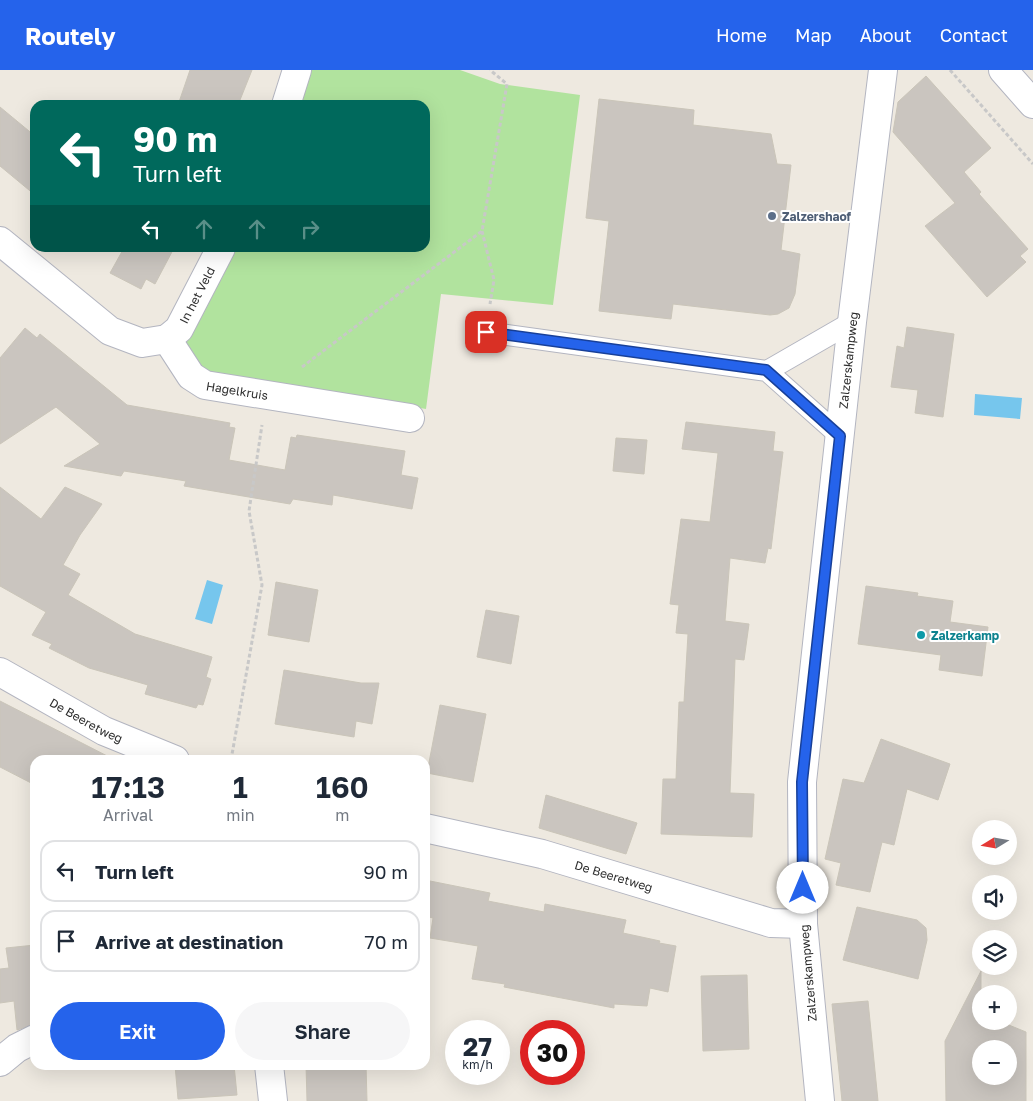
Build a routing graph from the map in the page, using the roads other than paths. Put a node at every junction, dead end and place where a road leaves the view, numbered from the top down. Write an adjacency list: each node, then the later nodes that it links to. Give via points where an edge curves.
1 (297, 70): 4 (street)
2 (883, 70): 8 (street, Zalzerskampweg)
3 (1004, 70): 5 (street)
4 (288, 100)
5 (1033, 104)
6 (0, 241): 10 (street, via 110,331 142,343)
7 (219, 252): 10 (street, In het Veld, via 179,329)
8 (852, 322): 11 (lane); 13 (street, Zalzerskampweg)
9 (486, 332): 11 (lane)
10 (167, 339): 12 (street, Hagelkruis, via 192,376 205,385)
11 (766, 370): 13 (lane)
12 (410, 418)
13 (840, 436): 17 (street, Zalzerskampweg, via 802,782)
14 (0, 672): 15 (street, De Beeretweg, via 104,730)
15 (164, 755)
16 (430, 829): 17 (street, De Beeretweg, via 542,854 771,923)
17 (803, 924): 22 (street, Zalzerskampweg)
18 (30, 1042): 19 (street)
19 (0, 1062)
20 (269, 1070): 21 (street)
21 (272, 1101)
22 (820, 1101)

